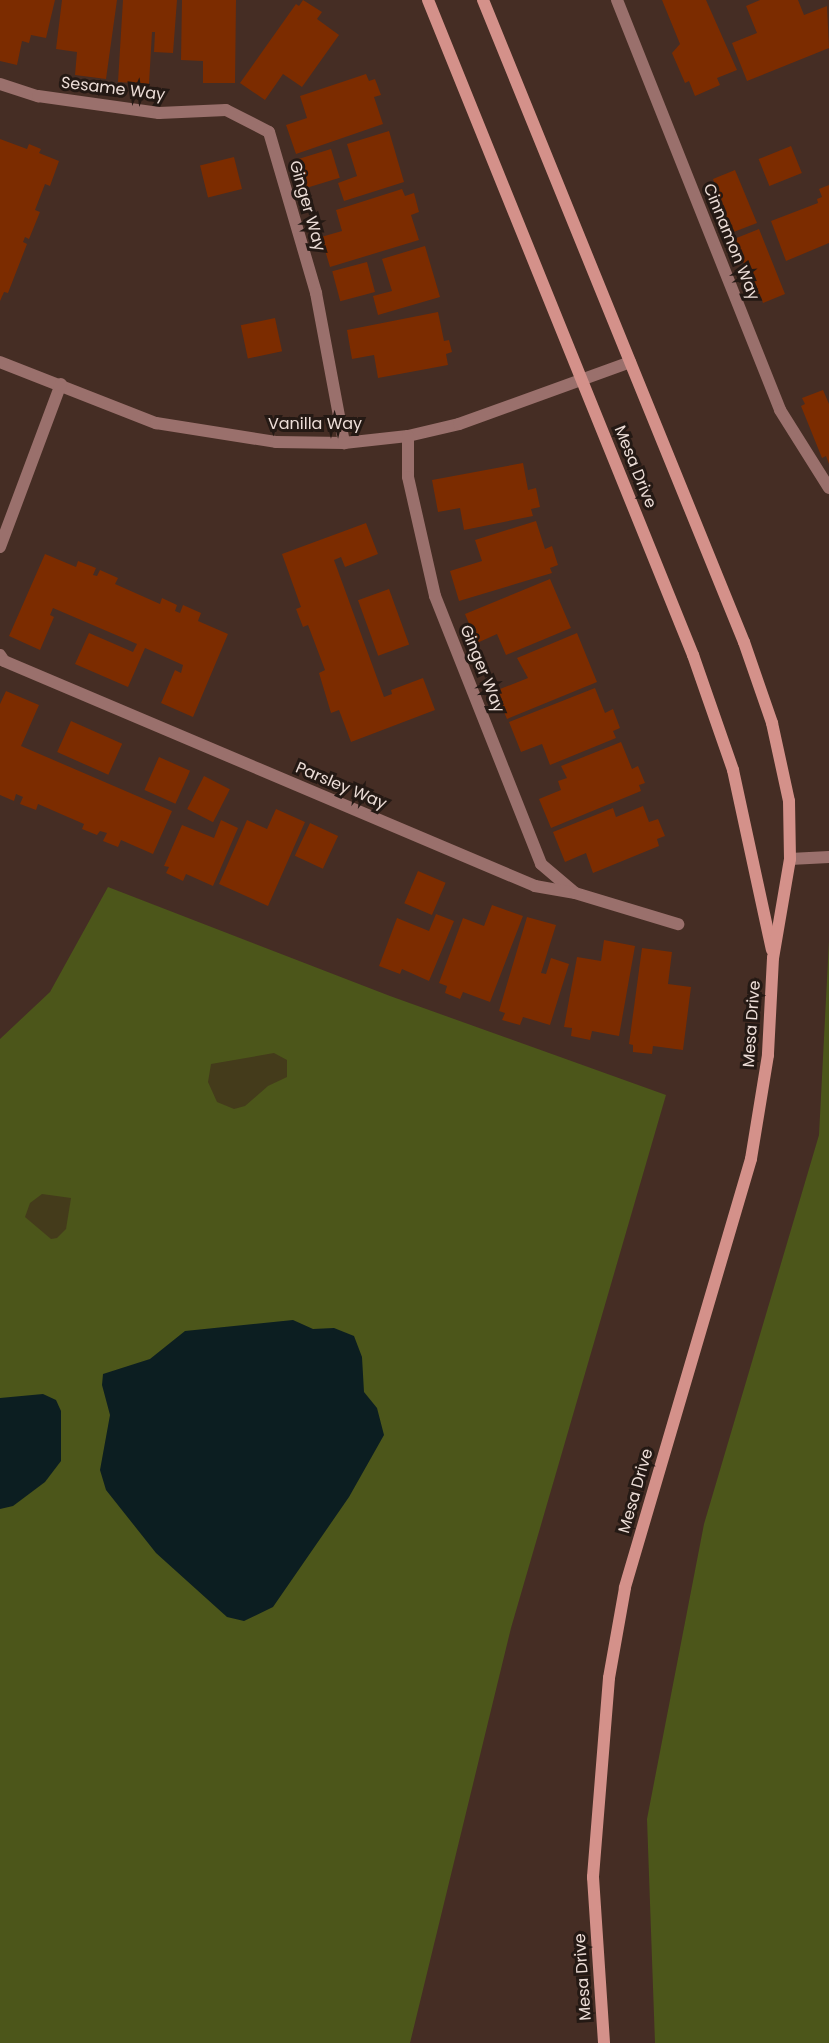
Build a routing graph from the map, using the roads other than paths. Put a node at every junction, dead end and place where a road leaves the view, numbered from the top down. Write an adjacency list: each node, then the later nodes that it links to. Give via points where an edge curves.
1 (428, 0): 8 (main road, Mesa Drive)
2 (483, 0): 7 (main road, Mesa Drive)
3 (617, 0): 12 (street, Cinnamon Way, via 780,410)
4 (0, 84): 5 (street, Sesame Way, via 38,96 159,113 226,110)
5 (257, 124): 11 (street, Ginger Way, via 268,132 316,293)
6 (0, 362): 9 (street, Vanilla Way)
7 (630, 362): 8 (street, Vanilla Way); 16 (main road, Mesa Drive, via 744,642 772,723 789,801)
8 (583, 381): 10 (street, Vanilla Way, via 459,424); 19 (main road, Mesa Drive, via 693,655 733,770)
9 (61, 384): 11 (street, Vanilla Way, via 156,423 276,442); 13 (street)
10 (408, 436): 11 (street, Vanilla Way); 17 (street, Ginger Way, via 408,477 435,596 541,864)
11 (345, 443)
12 (829, 488)
13 (0, 548)
14 (0, 655): 17 (street, Parsley Way, via 4,662 535,886)
15 (829, 857): 16 (street)
16 (790, 859): 19 (main road, Mesa Drive)
17 (575, 893): 18 (street, Parsley Way)
18 (678, 924)
19 (773, 958): 20 (main road, Mesa Drive, via 768,1056 751,1159 625,1588 609,1678 593,1877)
20 (604, 2043)

